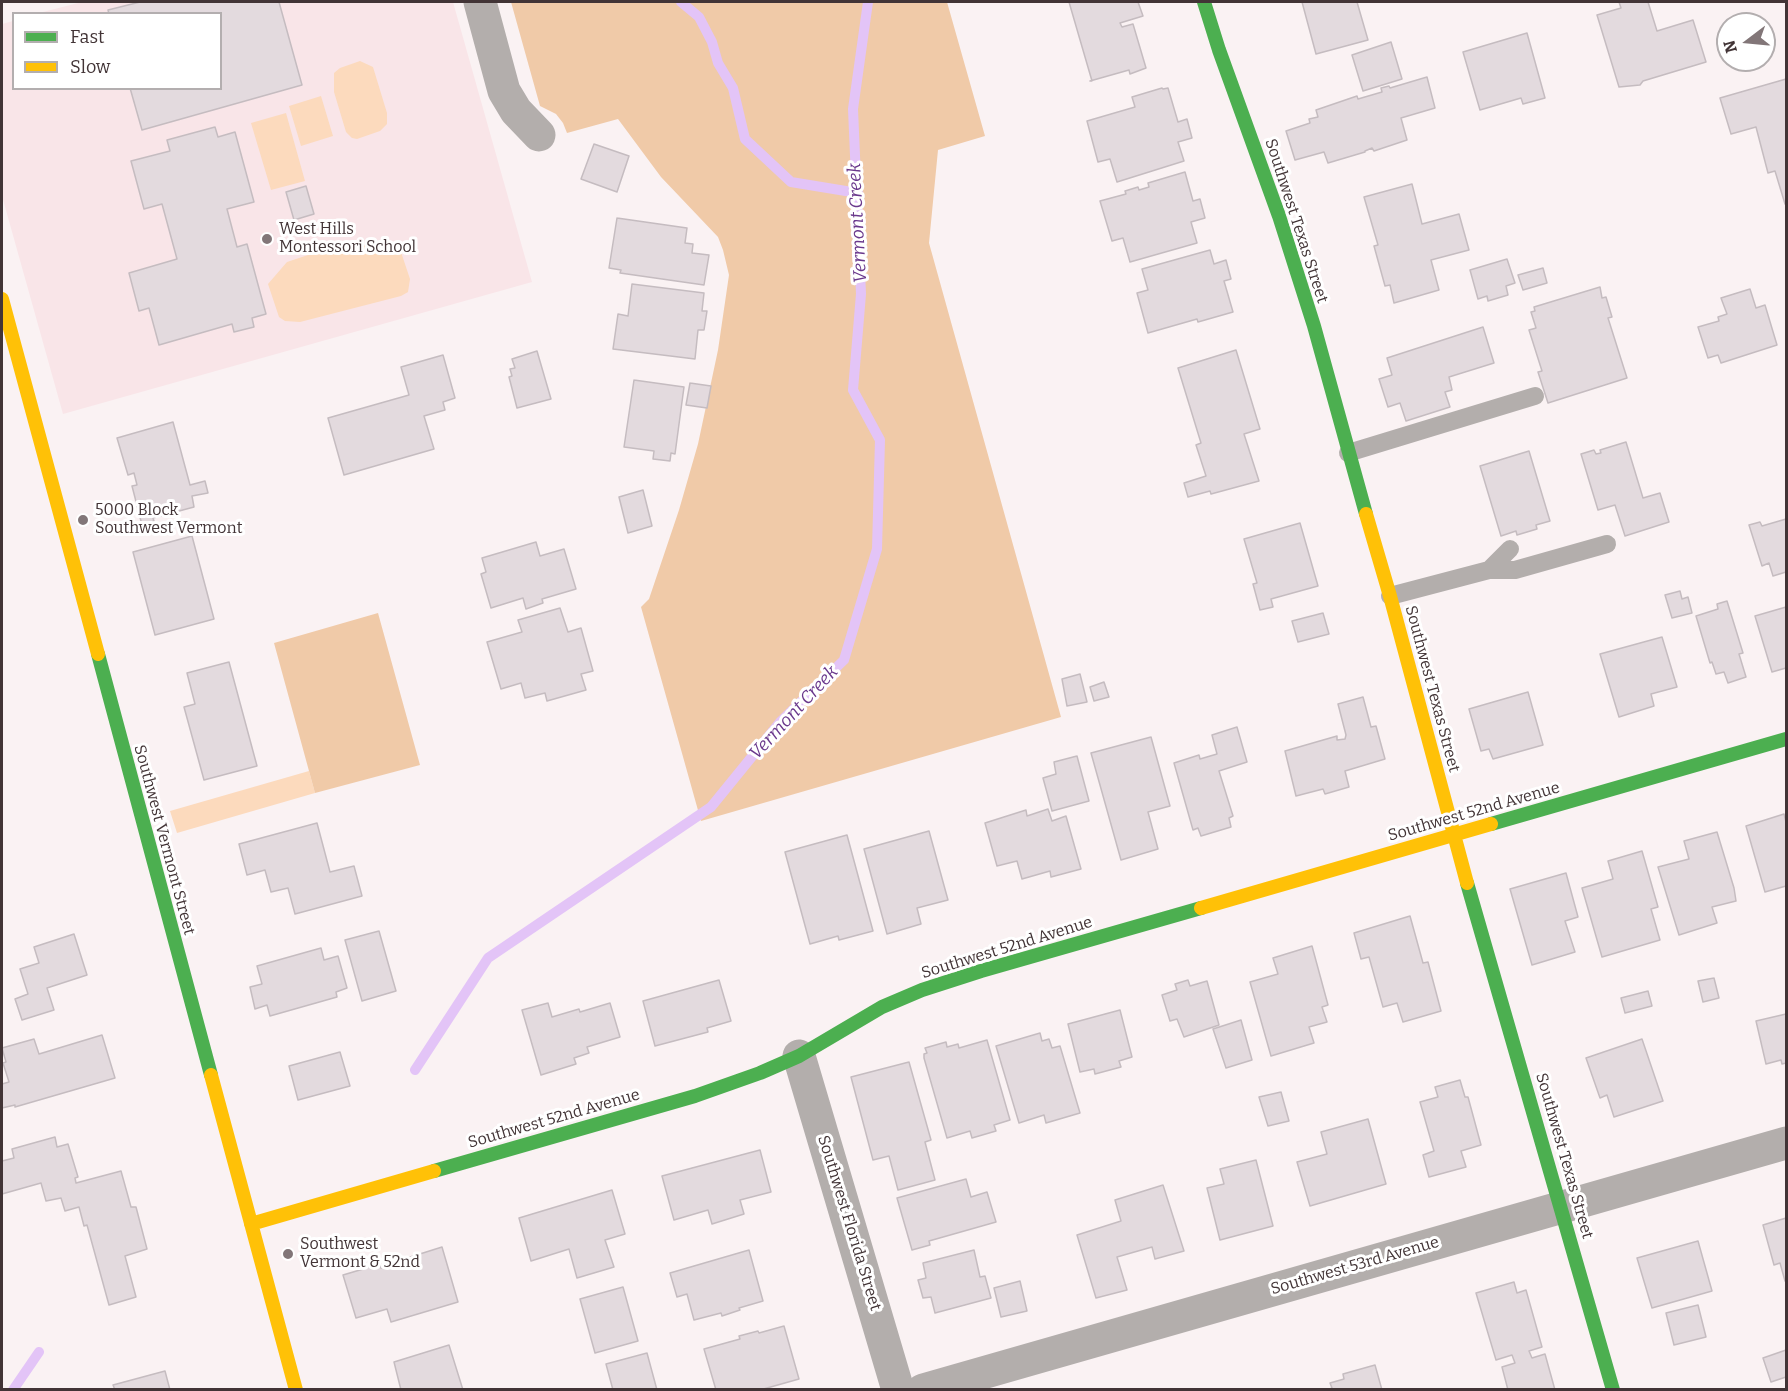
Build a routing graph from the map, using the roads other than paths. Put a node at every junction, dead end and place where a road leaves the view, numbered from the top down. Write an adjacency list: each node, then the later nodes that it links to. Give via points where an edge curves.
1 (480, 2): 3 (street, via 504,91 516,111)
2 (1204, 2): 6 (street, Southwest Texas Street, via 1290,249)
3 (539, 135)
4 (3, 309): 16 (street, Southwest Vermont Street)
5 (1535, 396): 6 (lane)
6 (1348, 453): 10 (street, Southwest Texas Street)
7 (1607, 544): 9 (lane, via 1515,570)
8 (1510, 549): 9 (lane)
9 (1489, 570): 10 (lane)
10 (1390, 596): 12 (street, Southwest Texas Street)
11 (1786, 739): 12 (street, Southwest 52nd Avenue)
12 (1453, 835): 13 (street, Southwest 52nd Avenue, via 922,990 882,1007); 15 (street, Southwest Texas Street)
13 (799, 1056): 16 (street, Southwest 52nd Avenue, via 695,1096); 18 (street, Southwest Florida Street)
14 (1786, 1143): 15 (street, Southwest 53rd Avenue)
15 (1561, 1207): 19 (street, Southwest 53rd Avenue); 20 (street, Southwest Texas Street)
16 (251, 1224): 17 (street, Southwest Vermont Street)
17 (296, 1389)
18 (898, 1389)
19 (924, 1389)
20 (1613, 1389)

